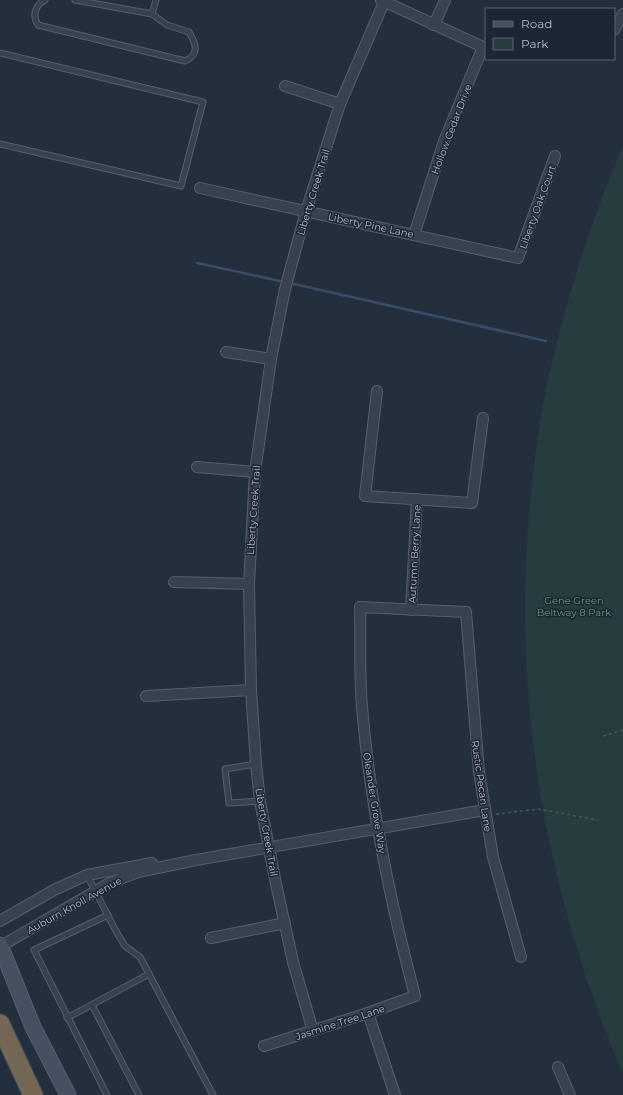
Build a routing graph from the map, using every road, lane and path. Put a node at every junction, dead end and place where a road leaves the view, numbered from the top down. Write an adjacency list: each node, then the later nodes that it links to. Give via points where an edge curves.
1 (34, 0): 5 (lane)
2 (75, 0): 7 (lane)
3 (156, 0): 7 (lane)
4 (445, 0): 9 (street)
5 (43, 1): 7 (lane, via 34,13 34,20 38,25 185,61 192,58 195,42 189,32 167,25)
6 (383, 1): 9 (street); 13 (street, Liberty Creek Trail)
7 (152, 14)
8 (623, 14): 10 (street)
9 (434, 25): 18 (street, Hollow Cedar Drive, via 483,48 444,141)
10 (615, 28)
11 (0, 53): 14 (lane, via 203,102 181,186)
12 (285, 86): 13 (street)
13 (340, 104): 17 (street, Liberty Creek Trail)
14 (0, 144)
15 (555, 156): 19 (street, Liberty Oak Court)
16 (200, 188): 17 (street, Liberty Pine Lane)
17 (306, 211): 18 (street, Liberty Pine Lane); 21 (street, Liberty Creek Trail, via 285,289)
18 (414, 235): 19 (street, Liberty Pine Lane)
19 (518, 258)
20 (226, 352): 21 (street)
21 (271, 359): 25 (street, Liberty Creek Trail)
22 (377, 391): 26 (street, via 365,496)
23 (483, 418): 26 (street, via 472,503)
24 (197, 468): 25 (street)
25 (255, 472): 28 (street, Liberty Creek Trail)
26 (417, 499): 29 (street, Autumn Berry Lane)
27 (174, 582): 28 (street)
28 (248, 584): 30 (street, Liberty Creek Trail)
29 (411, 610): 36 (street, Rustic Pecan Lane, via 466,612 479,772); 38 (street, Oleander Grove Way, via 360,607 362,706 371,793)
30 (251, 690): 31 (street); 34 (street, Liberty Creek Trail)
31 (146, 696)
32 (623, 730): 33 (path)
33 (603, 736)
34 (256, 764): 35 (street, Liberty Creek Trail); 35 (lane, via 227,767 226,776 229,803)
35 (260, 801): 39 (street, Liberty Creek Trail)
36 (485, 810): 37 (path, via 495,814 538,810); 38 (street, Auburn Knoll Avenue); 48 (street, Rustic Pecan Lane, via 493,857)
37 (598, 820)
38 (378, 829): 39 (street, Auburn Knoll Avenue); 50 (street, Oleander Grove Way, via 398,932)
39 (270, 847): 40 (street, Auburn Knoll Avenue); 45 (street, Liberty Creek Trail)
40 (196, 860): 41 (street, Auburn Knoll Avenue, via 136,865); 42 (street, Auburn Knoll Avenue, via 138,872)
41 (87, 875): 42 (lane); 44 (street, Auburn Knoll Avenue)
42 (96, 892): 43 (lane); 47 (street, Auburn Knoll Avenue)
43 (108, 915): 49 (lane, via 125,946 140,957); 53 (lane, via 34,950)
44 (0, 920)
45 (285, 923): 46 (street); 55 (street, Liberty Creek Trail, via 293,962)
46 (211, 938)
47 (0, 945): 59 (main road, via 32,1027)
48 (520, 957)
49 (149, 974): 51 (lane); 62 (lane)
50 (415, 996): 52 (street, Jasmine Tree Lane)
51 (92, 1004): 53 (lane); 61 (lane)
52 (368, 1013): 55 (street, Jasmine Tree Lane); 63 (street)
53 (67, 1018): 60 (lane)
54 (0, 1024): 58 (highway)
55 (313, 1031): 56 (street, Jasmine Tree Lane)
56 (264, 1046)
57 (558, 1066): 64 (street)
58 (33, 1095)
59 (68, 1095)
60 (107, 1095)
61 (138, 1095)
62 (213, 1095)
63 (395, 1095)
64 (570, 1095)

